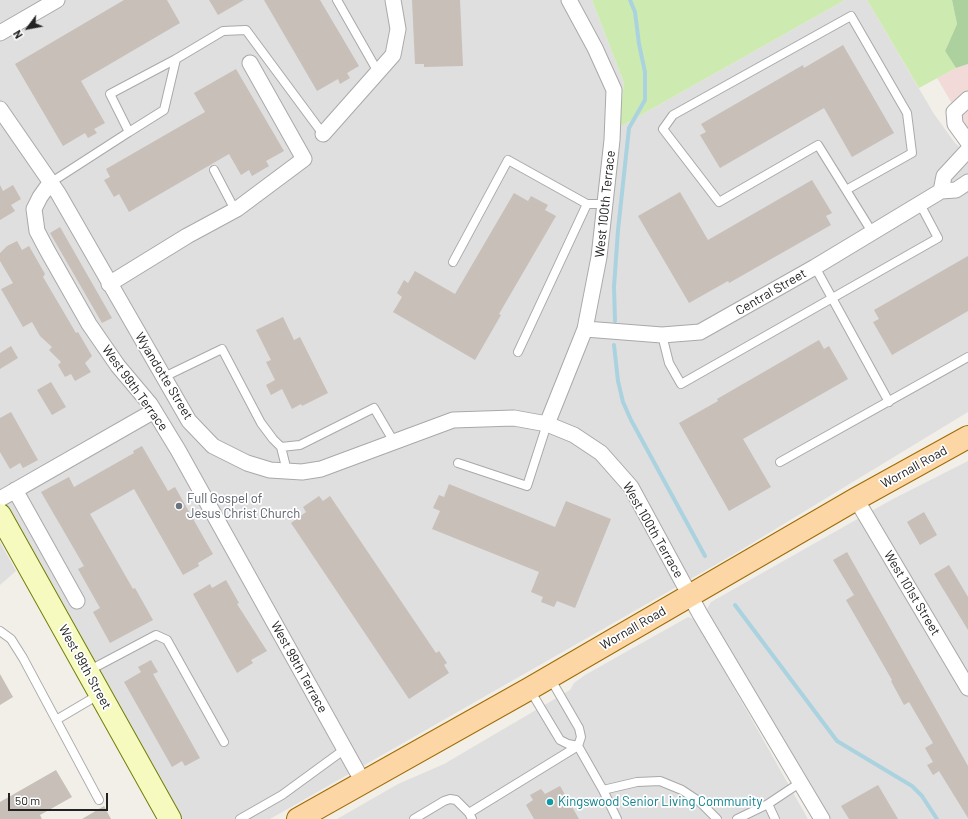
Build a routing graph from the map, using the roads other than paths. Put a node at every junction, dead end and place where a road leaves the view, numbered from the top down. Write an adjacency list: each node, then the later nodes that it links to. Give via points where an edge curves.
1 (57, 0): 5 (street)
2 (337, 0): 8 (lane)
3 (393, 0): 8 (street, via 398,29 393,55)
4 (569, 0): 21 (street, West 100th Terrace, via 614,90)
5 (0, 33)
6 (176, 59): 11 (lane, via 164,110); 11 (lane, via 110,94); 12 (lane, via 223,31 246,30)
7 (250, 63): 23 (street, via 304,159)
8 (378, 72): 12 (street)
9 (968, 99): 13 (street, via 954,112 955,124)
10 (0, 109): 16 (street, Wyandotte Street)
11 (129, 132): 16 (lane)
12 (322, 134)
13 (968, 142)
14 (968, 150): 19 (street, via 944,176)
15 (214, 170): 23 (lane)
16 (50, 182): 27 (street, Wyandotte Street); 35 (street, West 99th Terrace, via 34,210 37,231 89,324)
17 (968, 182): 19 (street, Central Street, via 956,190)
18 (846, 190): 18 (lane, via 912,153 907,113 851,16 673,116 663,129 719,202 818,145); 24 (lane)
19 (941, 190): 22 (street, Central Street)
20 (587, 204): 21 (lane); 25 (lane, via 508,160); 31 (lane)
21 (605, 204): 29 (street, West 100th Terrace, via 600,257)
22 (920, 204): 24 (street, Central Street); 28 (lane, via 938,238)
23 (235, 210): 27 (street)
24 (872, 232): 26 (street, Central Street)
25 (453, 262)
26 (815, 267): 28 (lane); 30 (street, Central Street, via 700,332)
27 (109, 284): 33 (street, Wyandotte Street)
28 (832, 298): 30 (lane, via 681,384 669,363); 34 (lane)
29 (585, 329): 30 (street, Central Street); 36 (street, West 100th Terrace)
30 (662, 335)
31 (518, 352)
32 (968, 357): 34 (lane)
33 (164, 377): 39 (lane, via 222,349 261,423); 42 (street, Wyandotte Street, via 189,420 213,446 247,463 270,470)
34 (889, 402): 40 (lane)
35 (154, 411): 43 (street); 58 (street, West 99th Terrace)
36 (547, 424): 38 (street, Wyandotte Street, via 514,418 453,420); 41 (lane, via 527,486); 47 (street, West 100th Terrace, via 574,435 601,453 631,487)
37 (968, 437): 45 (main road, Wornall Road)
38 (394, 442): 39 (lane, via 374,408 300,445); 42 (street, Wyandotte Street, via 322,469)
39 (281, 447): 42 (lane)
40 (780, 462)
41 (458, 463)
42 (287, 471)
43 (15, 490): 44 (street); 48 (street)
44 (0, 499)
45 (856, 499): 47 (main road, Wornall Road); 52 (street, West 101st Street)
46 (0, 514): 50 (street, West 99th Street)
47 (690, 596): 51 (main road, Wornall Road); 60 (street, West 100th Terrace)
48 (77, 601)
49 (0, 631): 55 (lane, via 11,639)
50 (87, 671): 54 (street, West 99th Street); 56 (lane, via 156,636 167,640)
51 (549, 676): 53 (main road, Wornall Road); 57 (lane, via 579,728 581,737)
52 (968, 688)
53 (529, 689): 57 (lane, via 560,740); 59 (main road, Wornall Road)
54 (100, 694): 55 (lane); 65 (street, West 99th Street)
55 (56, 720): 62 (lane)
56 (224, 742)
57 (578, 746): 61 (lane); 64 (lane)
58 (345, 749): 59 (street, West 99th Terrace); 66 (lane, via 282,795)
59 (363, 782): 67 (main road, Wornall Road)
60 (801, 782): 63 (lane); 73 (street, West 100th Terrace)
61 (604, 790): 69 (lane); 70 (lane, via 636,782 660,781 682,790 700,802)
62 (99, 800)
63 (768, 804): 71 (lane); 72 (lane)
64 (470, 816): 68 (lane, via 456,800 450,799)
65 (170, 819)
66 (240, 819)
67 (298, 819)
68 (414, 819)
69 (617, 819)
70 (717, 819)
71 (737, 819)
72 (775, 819)
73 (822, 819)

